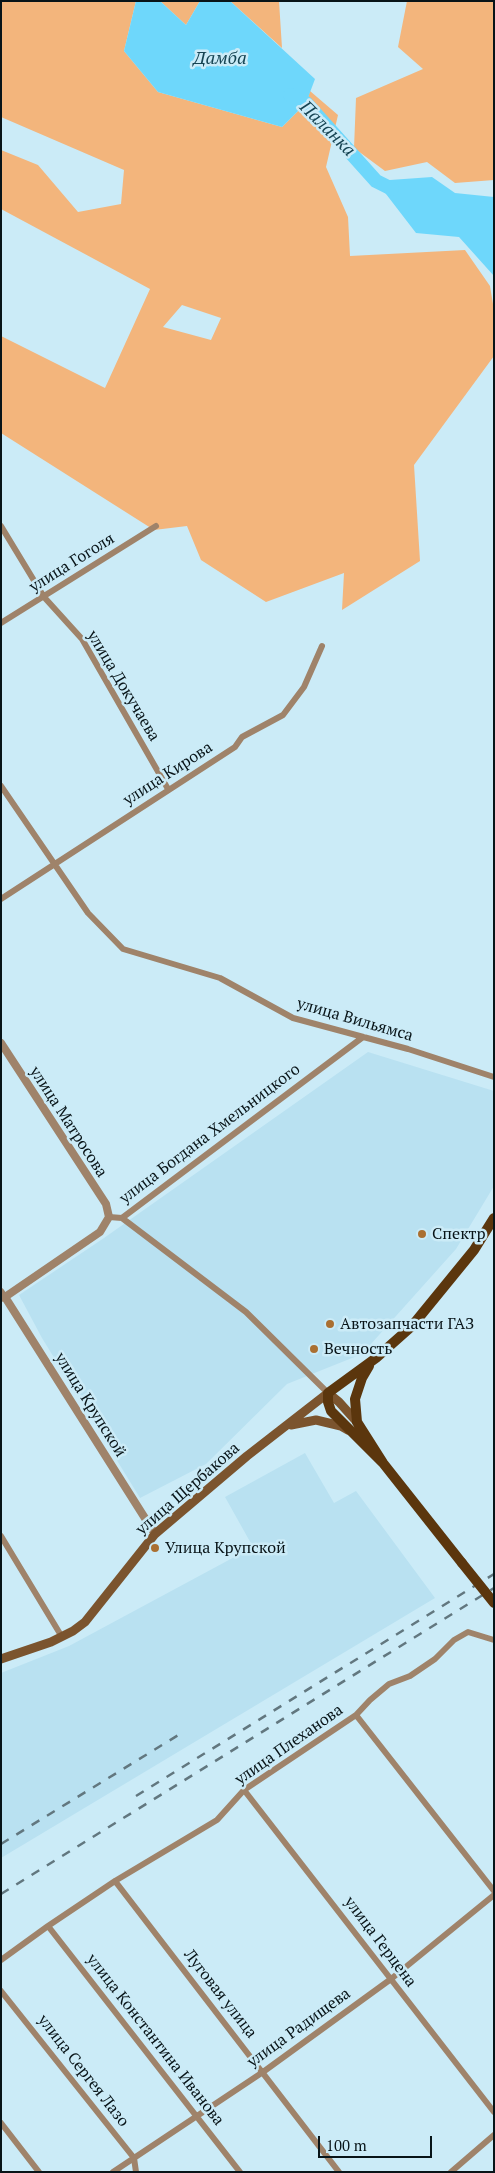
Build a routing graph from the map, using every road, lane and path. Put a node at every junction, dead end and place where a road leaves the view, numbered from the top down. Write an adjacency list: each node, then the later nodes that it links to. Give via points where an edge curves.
1 (1, 526): 3 (street, улица Докучаева)
2 (156, 526): 3 (street, улица Гоголя)
3 (44, 597): 4 (street, улица Гоголя); 7 (street, улица Докучаева, via 82,640)
4 (1, 623)
5 (322, 646): 7 (street, улица Кирова, via 304,687 282,714 242,737 235,747)
6 (1, 786): 8 (street, улица Вильямса)
7 (168, 789): 8 (street, улица Кирова)
8 (54, 866): 9 (street, улица Кирова); 10 (street, улица Вильямса, via 88,913 123,950 220,978 293,1018)
9 (1, 899)
10 (363, 1037): 12 (street, улица Вильямса); 14 (street, улица Богдана Хмельницкого)
11 (1, 1043): 13 (street, улица Матросова, via 106,1204)
12 (494, 1077)
13 (109, 1217): 14 (street, улица Богдана Хмельницкого); 16 (street, улица Богдана Хмельницкого, via 100,1232)
14 (122, 1218): 18 (street, via 246,1312)
15 (494, 1218): 17 (main road, via 474,1250 412,1326)
16 (2, 1295): 23 (street, улица Крупской)
17 (376, 1358): 18 (main road); 19 (main road, via 358,1389)
18 (328, 1393): 19 (main road); 20 (main road, улица Щербакова); 21 (main road, via 332,1411)
19 (357, 1422): 22 (main road)
20 (281, 1429): 21 (main road, via 316,1420 342,1426); 23 (main road, улица Щербакова)
21 (351, 1432): 22 (main road)
22 (383, 1463): 25 (main road, bridge)
23 (155, 1534): 26 (main road, улица Щербакова, via 95,1611)
24 (1, 1536): 26 (street)
25 (494, 1603)
26 (62, 1637): 28 (main road, улица Щербакова)
27 (494, 1640): 29 (street, улица Плеханова, via 468,1632 454,1640 435,1660 410,1676 389,1684)
28 (1, 1659)
29 (356, 1715): 30 (street, улица Плеханова); 32 (street)
30 (244, 1790): 31 (street, улица Плеханова, via 217,1820); 36 (street, улица Герцена)
31 (116, 1882): 34 (street, улица Плеханова); 38 (street, Луговая улица)
32 (494, 1891)
33 (494, 1896): 36 (street, улица Радищева)
34 (48, 1926): 35 (street, улица Плеханова); 40 (street, улица Константина Иванова)
35 (1, 1960)
36 (391, 1979): 38 (street, улица Радищева); 39 (street, улица Герцена)
37 (1, 1991): 43 (street, улица Сергея Лазо)
38 (263, 2072): 40 (street, улица Радищева); 48 (street, Луговая улица)
39 (494, 2112)
40 (196, 2116): 43 (street, улица Радищева); 47 (street, улица Константина Иванова)
41 (1, 2124): 44 (street)
42 (494, 2135): 49 (street)
43 (134, 2158): 45 (street, улица Радищева); 46 (street)
44 (38, 2172)
45 (113, 2172)
46 (136, 2172)
47 (240, 2172)
48 (339, 2172)
49 (451, 2172)

